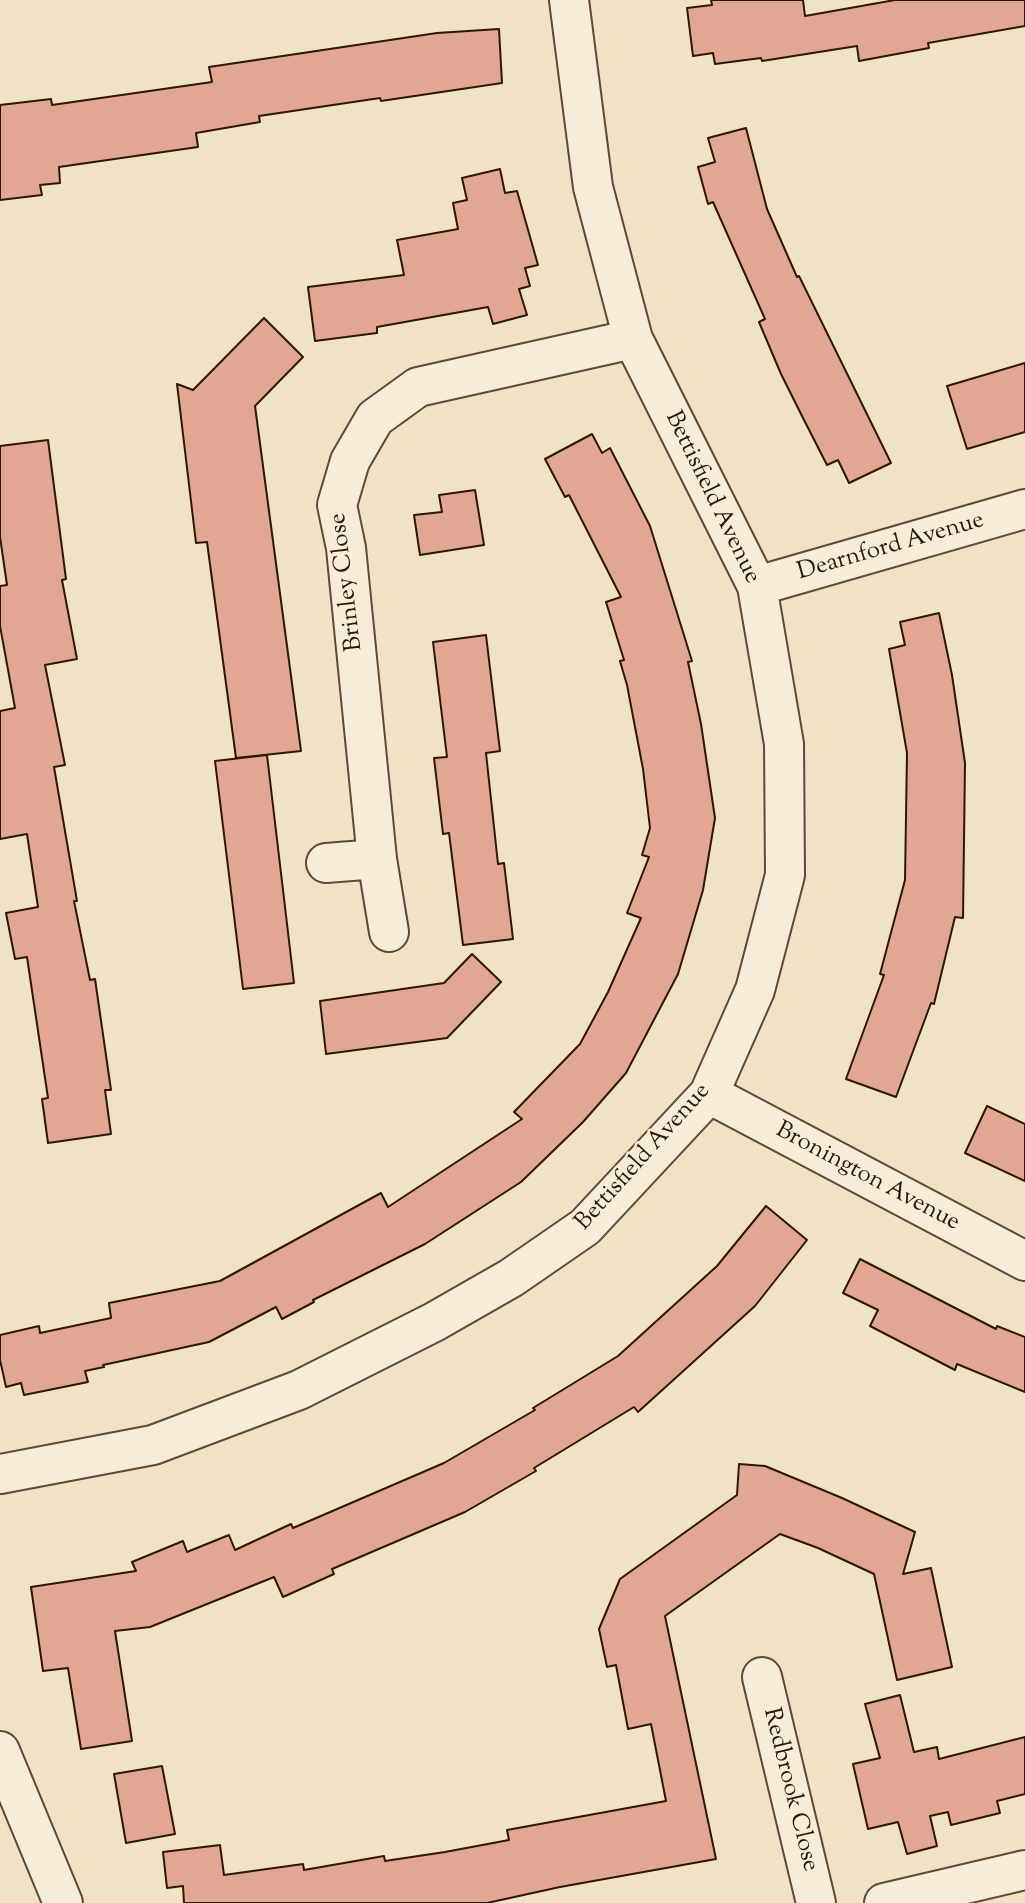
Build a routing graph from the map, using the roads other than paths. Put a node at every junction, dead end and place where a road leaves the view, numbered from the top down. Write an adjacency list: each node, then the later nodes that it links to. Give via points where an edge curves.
1 (569, 0): 2 (street, Bettisfield Avenue, via 593,187)
2 (633, 339): 4 (street, Bettisfield Avenue); 5 (street, Brinley Close, via 418,387 375,418 350,461 337,505 346,548)
3 (1025, 509): 4 (street, Dearnford Avenue)
4 (757, 586): 8 (street, Bettisfield Avenue, via 785,744 785,875 755,990)
5 (377, 859): 6 (street); 7 (street, Brinley Close)
6 (326, 863)
7 (389, 932)
8 (709, 1094): 9 (street, Bronington Avenue); 10 (street, Bettisfield Avenue, via 585,1227 511,1278 434,1322 299,1390 153,1445)
9 (1025, 1261)
10 (0, 1474)
11 (762, 1677): 15 (street, Redbrook Close)
12 (0, 1751): 14 (street)
13 (1025, 1870): 16 (street)
14 (63, 1903)
15 (816, 1903)
16 (884, 1903)

